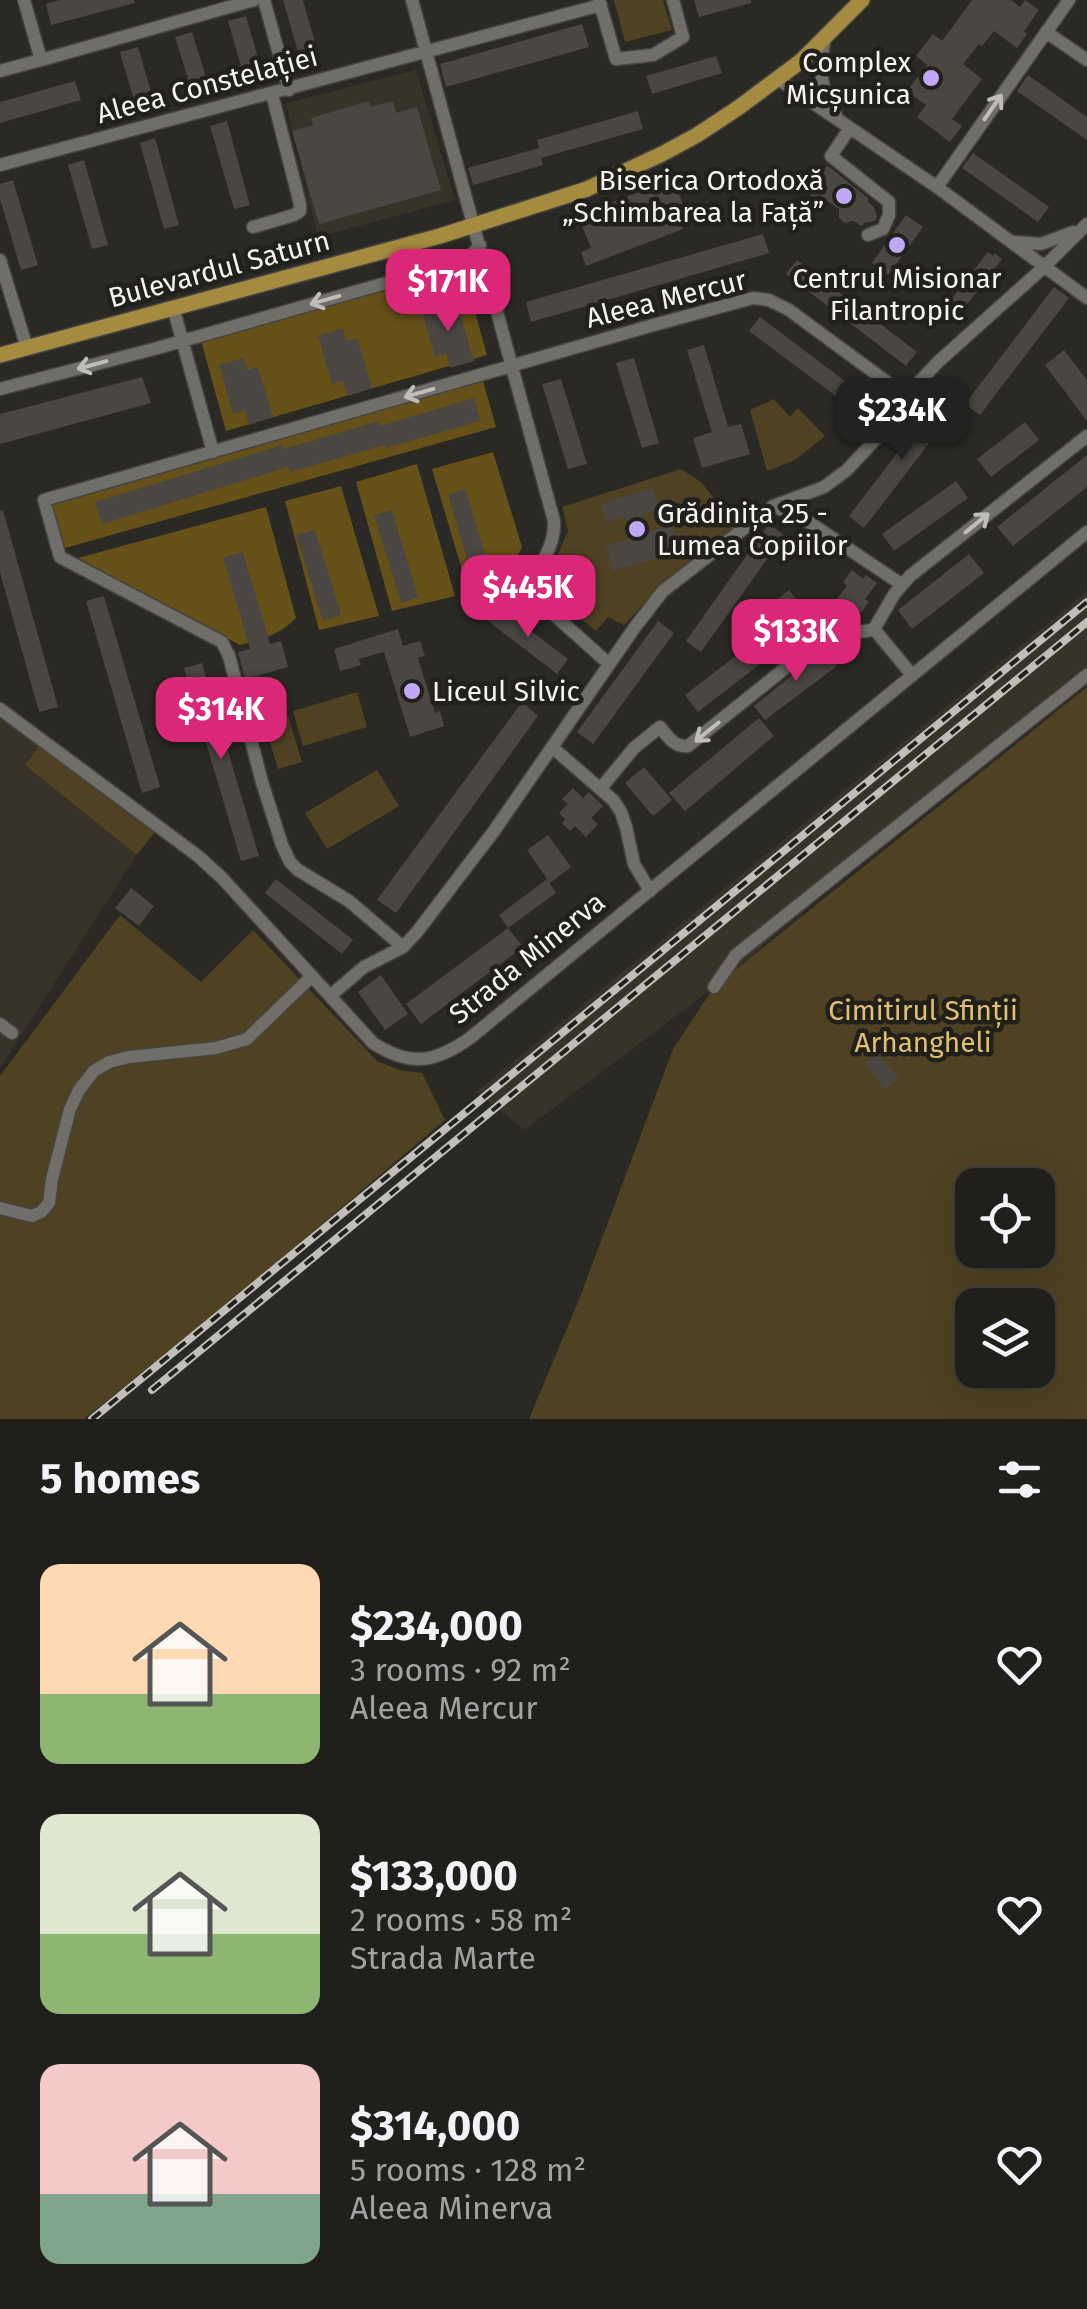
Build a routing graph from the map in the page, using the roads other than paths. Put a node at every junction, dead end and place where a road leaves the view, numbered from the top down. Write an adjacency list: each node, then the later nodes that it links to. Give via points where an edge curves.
1 (24, 0): 12 (street)
2 (254, 0): 12 (street)
3 (264, 0): 16 (street)
4 (412, 0): 11 (street)
5 (673, 0): 8 (street, via 683,37 653,55 616,59)
6 (862, 0): 10 (main road, Bulevardul Saturn)
7 (1068, 0): 9 (street)
8 (600, 2): 11 (street, Aleea Constelației)
9 (1046, 32): 13 (street); 20 (street, one-way to 9)
10 (825, 38): 15 (main road, Bulevardul Saturn); 18 (street, via 822,82)
11 (427, 52): 16 (street, Aleea Constelației); 22 (street)
12 (41, 60): 14 (street)
13 (1087, 60)
14 (0, 71)
15 (778, 78): 18 (street); 22 (main road, Bulevardul Saturn, via 697,135 626,172)
16 (288, 90): 17 (street, Aleea Constelației)
17 (272, 94): 19 (street, Aleea Constelației); 23 (street, via 300,211)
18 (845, 124): 20 (street); 24 (street, via 831,156 889,202 884,229)
19 (0, 165)
20 (937, 187): 25 (street)
21 (1087, 223): 25 (street, via 1051,242); 28 (street)
22 (475, 225): 26 (street); 30 (main road, Bulevardul Saturn)
23 (253, 226)
24 (868, 235)
25 (1010, 240): 28 (street)
26 (480, 244): 31 (street, one-way to 31, via 468,260); 34 (street)
27 (0, 260): 32 (street)
28 (1044, 267): 29 (street); 36 (street)
29 (1087, 298)
30 (173, 307): 31 (street); 32 (main road, Bulevardul Saturn)
31 (184, 340): 35 (street, one-way to 35); 38 (street)
32 (27, 348): 33 (main road, Bulevardul Saturn)
33 (0, 355)
34 (513, 366): 36 (street, Aleea Mercur, via 753,298 789,310); 38 (street, Aleea Mercur, one-way to 38); 43 (street, via 554,521 552,544 522,586)
35 (0, 389)
36 (906, 396): 39 (street, via 847,470 824,487)
37 (1087, 436): 41 (street, one-way to 37)
38 (213, 452): 50 (street, Aleea Mercur, via 44,500 60,557 222,642 290,862)
39 (773, 506): 41 (street); 43 (street, via 663,591)
40 (1087, 532): 44 (street, Strada Minerva)
41 (901, 584): 42 (street)
42 (874, 628): 44 (street); 48 (street, one-way to 48, via 824,637 688,746 660,728)
43 (609, 664): 47 (street)
44 (912, 675): 49 (street, Strada Minerva)
45 (1087, 675): 52 (street, via 736,956)
46 (0, 709): 51 (street, Strada Minerva, via 198,856)
47 (552, 747): 48 (street); 50 (street)
48 (601, 788): 49 (street, via 620,812 634,864)
49 (650, 891): 53 (street, Strada Minerva, via 440,1056 413,1060 387,1052)
50 (402, 946): 53 (street)
51 (312, 976): 53 (street, Strada Minerva); 54 (street, via 247,1040 128,1057 94,1072 70,1109 46,1208 32,1216)
52 (714, 987)
53 (330, 996)
54 (0, 1208)

